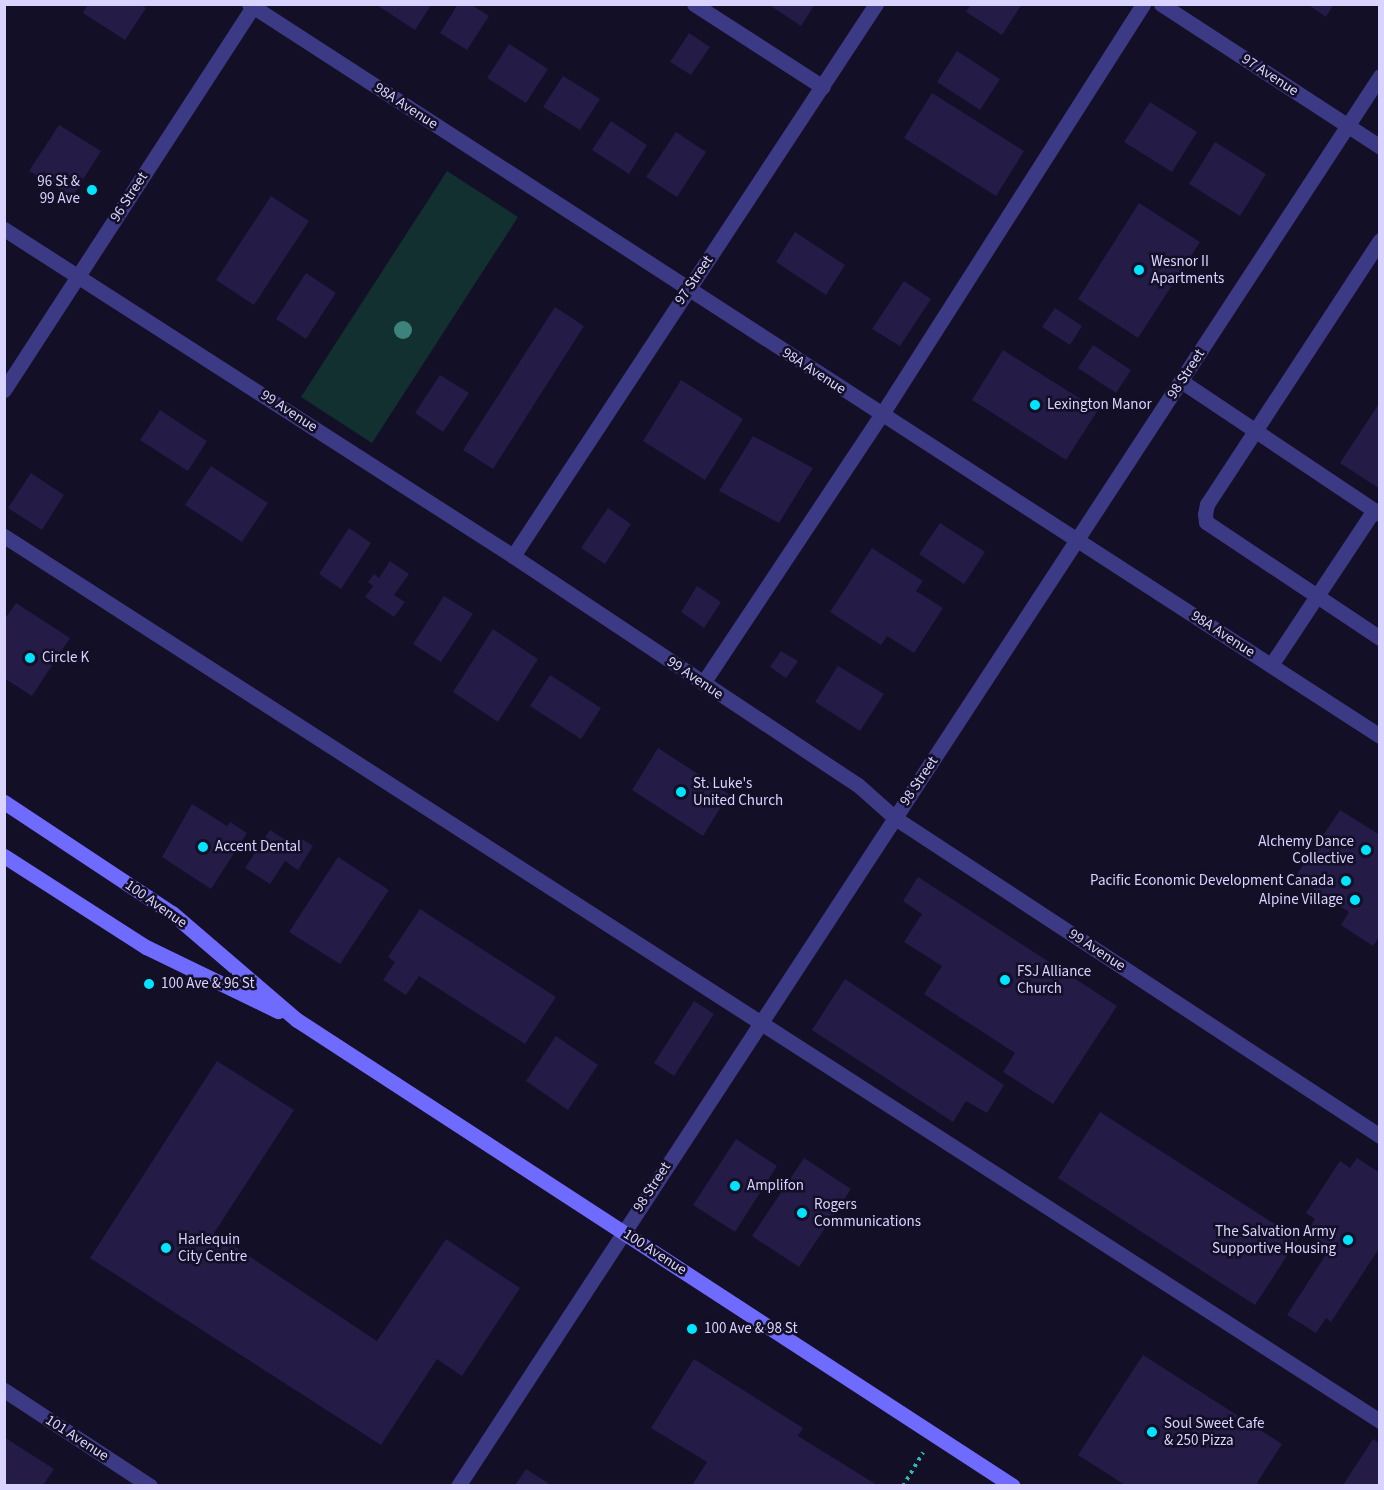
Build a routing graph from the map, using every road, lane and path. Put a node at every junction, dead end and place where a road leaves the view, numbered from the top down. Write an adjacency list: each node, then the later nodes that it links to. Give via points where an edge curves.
1 (694, 4): 7 (street)
2 (876, 4): 7 (street, 97 Street)
3 (1143, 4): 16 (street)
4 (1161, 4): 8 (street, 97 Avenue)
5 (252, 5): 12 (street, 96 Street); 13 (street, 98A Avenue)
6 (1380, 76): 8 (street, 98 Street)
7 (823, 87): 13 (street, 97 Street)
8 (1348, 125): 9 (street, 97 Avenue); 14 (street, 98 Street)
9 (1380, 147)
10 (4, 229): 12 (street, 99 Avenue)
11 (1380, 240): 17 (street)
12 (78, 276): 15 (street, 96 Street); 21 (street, 99 Avenue)
13 (687, 289): 16 (street, 98A Avenue); 21 (street, 97 Street)
14 (1181, 381): 17 (street); 20 (street, 98 Street)
15 (4, 390)
16 (882, 414): 20 (street, 98A Avenue); 25 (street)
17 (1254, 430): 18 (street); 22 (street, via 1207,504 1206,522)
18 (1377, 512): 22 (street)
19 (4, 536): 31 (street)
20 (1080, 540): 24 (street, 98A Avenue); 28 (street, 98 Street)
21 (513, 556): 25 (street, 99 Avenue)
22 (1317, 597): 23 (street); 24 (street)
23 (1380, 638)
24 (1271, 665): 26 (street, 98A Avenue)
25 (703, 683): 28 (street, 99 Avenue, via 858,785)
26 (1380, 736)
27 (4, 802): 30 (main road, 100 Avenue, via 172,913)
28 (895, 818): 31 (street, 98 Street); 32 (street, 99 Avenue)
29 (4, 856): 30 (main road, 100 Avenue, via 146,947)
30 (297, 1020): 33 (main road, 100 Avenue)
31 (759, 1022): 33 (street, 98 Street); 35 (street)
32 (1380, 1136)
33 (623, 1231): 36 (main road, 100 Avenue); 38 (street, 98 Street)
34 (4, 1390): 37 (street, 101 Avenue)
35 (1380, 1421)
36 (935, 1435): 39 (path); 40 (main road, 100 Avenue)
37 (150, 1485)
38 (458, 1485)
39 (903, 1485)
40 (1013, 1485)

